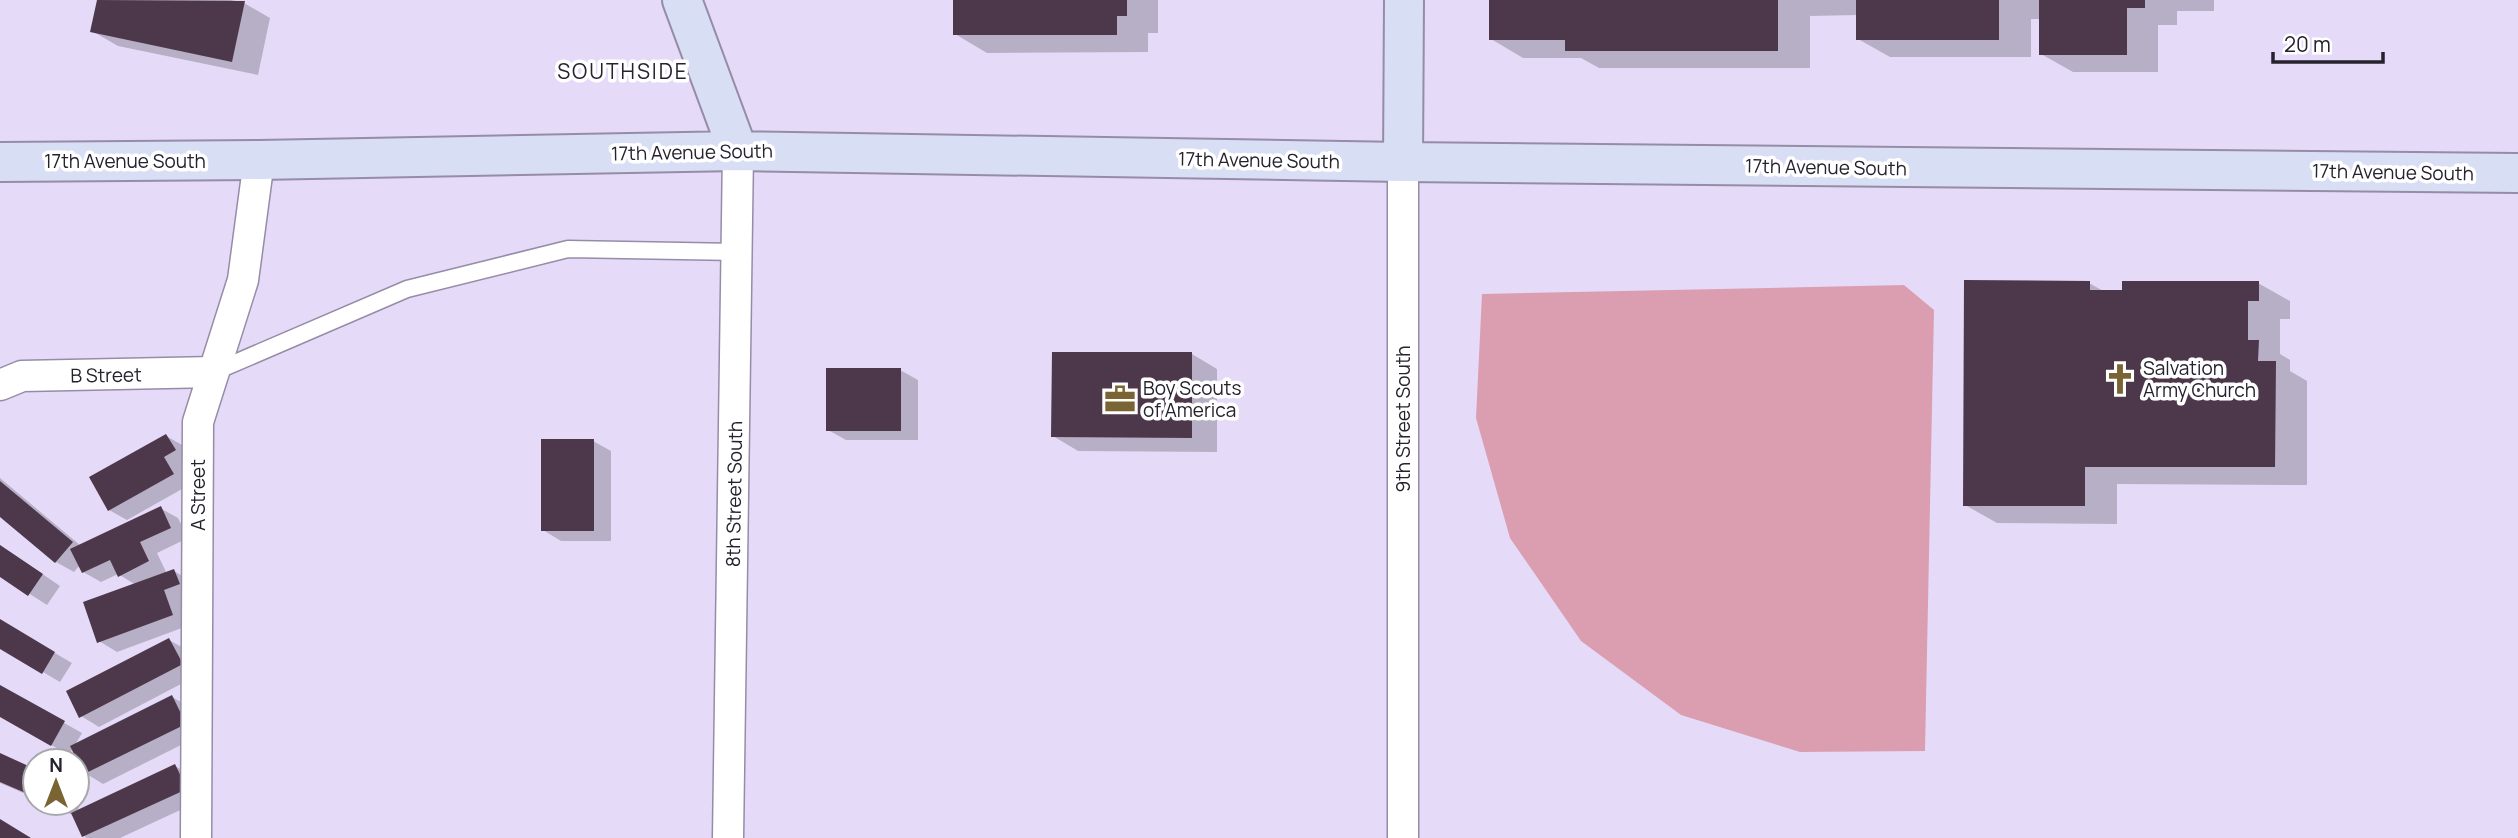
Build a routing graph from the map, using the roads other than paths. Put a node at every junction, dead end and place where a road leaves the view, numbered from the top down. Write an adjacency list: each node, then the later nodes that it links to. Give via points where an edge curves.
1 (682, 0): 3 (street)
2 (1404, 0): 6 (street, 9th Street South)
3 (738, 151): 4 (street, 17th Avenue South); 6 (street, 17th Avenue South); 8 (street, 8th Street South)
4 (259, 160): 5 (street, 17th Avenue South); 9 (street, A Street, via 243,280)
5 (0, 162)
6 (1403, 162): 7 (street, 17th Avenue South); 13 (street, 9th Street South)
7 (2518, 173)
8 (737, 251): 9 (lane, via 568,249 407,289); 12 (street, 8th Street South)
9 (214, 373): 10 (street, B Street, via 22,376); 11 (street, A Street, via 198,422)
10 (0, 385)
11 (196, 838)
12 (728, 838)
13 (1403, 838)

